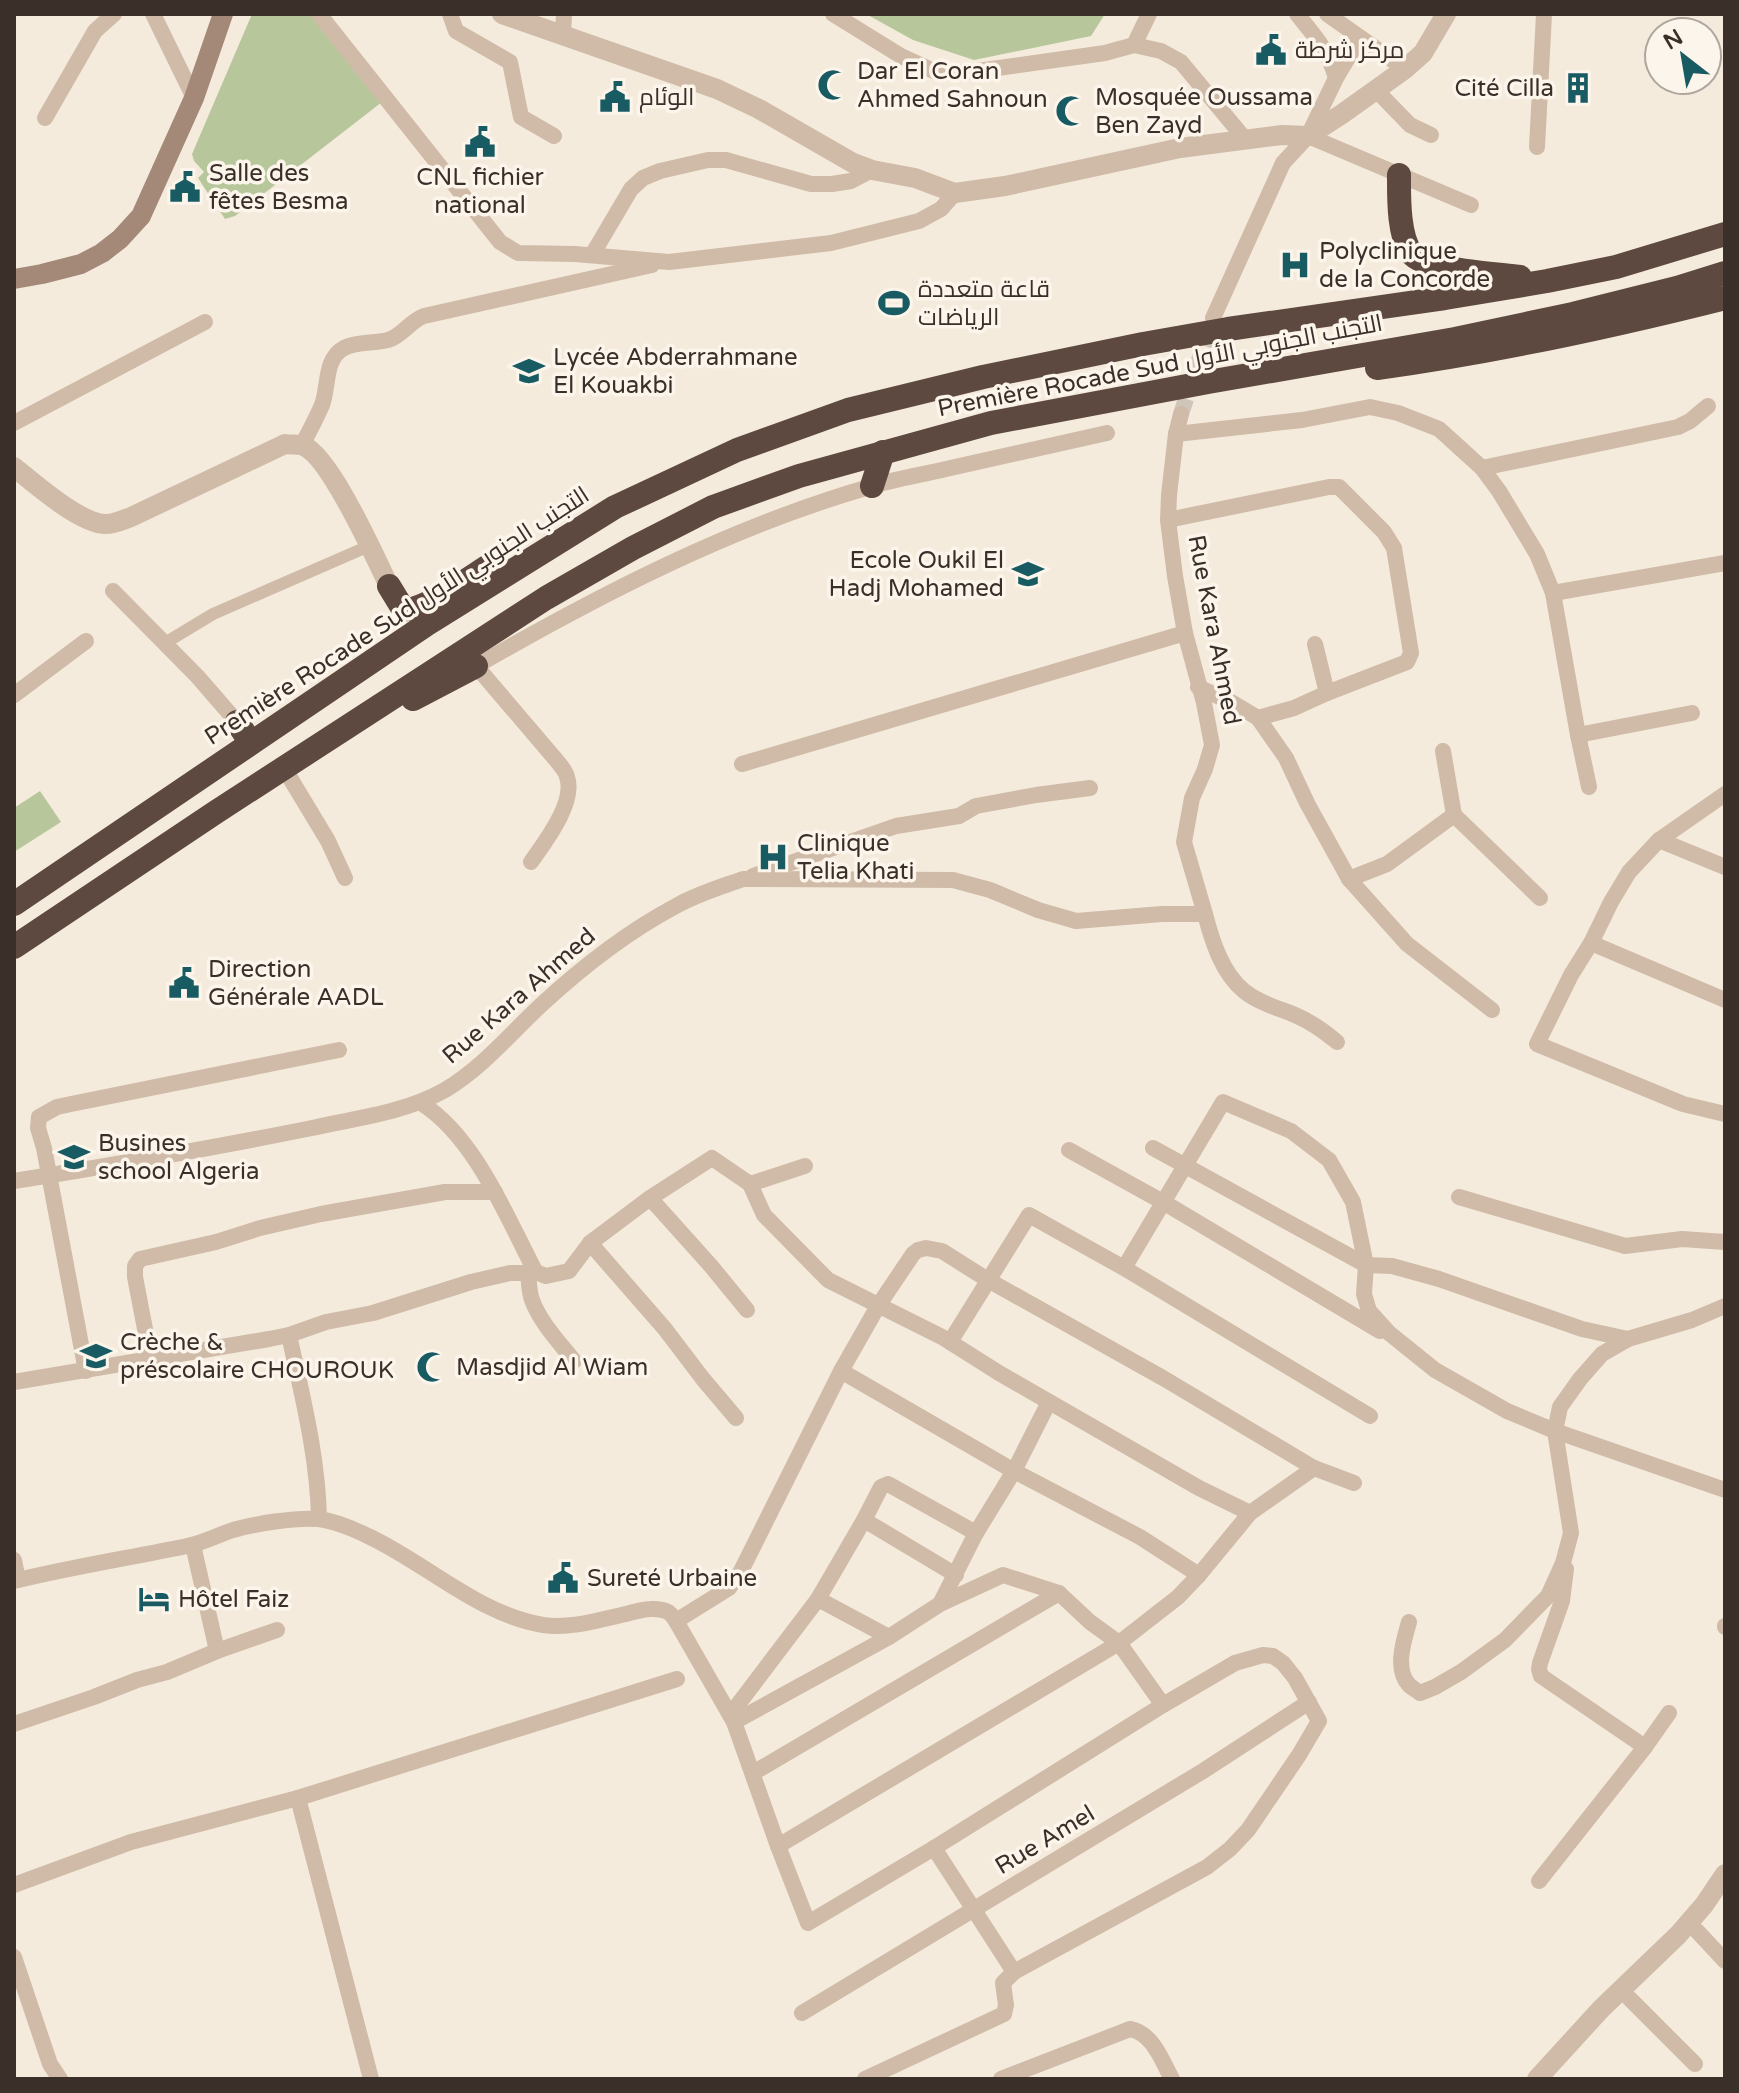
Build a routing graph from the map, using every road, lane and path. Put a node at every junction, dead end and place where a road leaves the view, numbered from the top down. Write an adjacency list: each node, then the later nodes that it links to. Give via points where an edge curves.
1 (114, 14): 21 (street, via 95,31)
2 (154, 14): 20 (street)
3 (223, 14): 20 (main road)
4 (319, 14): 33 (street, via 500,242 518,253)
5 (450, 14): 23 (street, via 456,31 510,62 521,117)
6 (502, 14): 14 (street)
7 (564, 14): 14 (street)
8 (833, 14): 16 (street, via 938,73)
9 (1149, 14): 16 (street)
10 (1297, 14): 18 (street, via 1325,49)
11 (1327, 14): 15 (street)
12 (1446, 14): 17 (street, via 1423,53)
13 (1544, 14): 26 (street)
14 (563, 35): 27 (street, via 717,89)
15 (1360, 38): 17 (street); 18 (street)
16 (1134, 45): 25 (street, via 1181,62)
17 (1405, 69): 19 (street)
18 (1336, 78): 24 (street)
19 (1376, 90): 22 (street, via 1410,125); 24 (street)
20 (194, 98): 37 (main road, via 141,216 120,239 81,264)
21 (45, 118)
22 (1431, 135)
23 (554, 136)
24 (1308, 136): 25 (street); 28 (street); 40 (street, via 1283,163)
25 (1245, 139): 29 (street)
26 (1537, 147)
27 (872, 170): 29 (street); 33 (street, via 832,184 811,184 726,160 660,171 631,189)
28 (1399, 175): 30 (street); 38 (highway, via 1405,239 1419,261)
29 (955, 193): 34 (street, via 941,209 919,221 831,243)
30 (1471, 205)
31 (1725, 221): 35 (highway)
32 (1725, 234): 35 (highway, Première Rocade Sud التجنب الجنوبي الأول)
33 (592, 255): 34 (street)
34 (669, 262): 48 (street, via 424,316 389,340 342,349 333,358 327,390)
35 (1616, 267): 38 (highway, Première Rocade Sud التجنب الجنوبي الأول)
36 (1725, 273): 42 (highway, Première Rocade Sud التجنب الجنوبي الأول, via 1470,336)
37 (14, 279)
38 (1547, 281): 54 (highway, Première Rocade Sud التجنب الجنوبي الأول, via 1143,344 848,410 737,450)
39 (1725, 298): 42 (highway, via 1617,325 1417,363 1330,375)
40 (1213, 318)
41 (205, 322): 45 (street)
42 (1208, 382): 49 (highway, Première Rocade Sud التجنب الجنوبي الأول, via 991,423)
43 (1708, 406): 51 (street, via 1678,427)
44 (1181, 414): 47 (street, Rue Kara Ahmed)
45 (14, 423)
46 (1107, 433): 52 (street)
47 (1176, 434): 51 (street, via 1370,407 1439,429); 53 (street, Rue Kara Ahmed)
48 (302, 445): 50 (street, via 285,444 106,524 64,506); 55 (street, via 340,489)
49 (883, 452): 52 (highway); 75 (highway, Première Rocade Sud التجنب الجنوبي الأول, via 713,507 633,548 482,638)
50 (14, 467)
51 (1482, 468): 59 (street, via 1537,554)
52 (872, 486): 64 (street, via 678,560)
53 (1168, 520): 60 (street, Rue Kara Ahmed); 66 (street, via 1339,487 1384,532 1394,548 1411,653 1407,662)
54 (579, 529): 57 (highway, via 524,544 410,611 403,609); 72 (highway, Première Rocade Sud التجنب الجنوبي الأول)
55 (369, 546): 57 (street); 62 (street, via 213,614)
56 (1725, 563): 59 (street)
57 (389, 586)
58 (113, 591): 62 (street)
59 (1553, 593): 71 (street)
60 (1185, 633): 65 (street, Rue Kara Ahmed); 74 (street)
61 (86, 641): 67 (street)
62 (165, 643): 70 (street)
63 (1315, 644): 66 (street)
64 (476, 666): 75 (highway); 81 (street, via 567,776 564,808)
65 (1198, 687): 69 (street); 88 (street, Rue Kara Ahmed, via 1212,745 1192,798 1184,842)
66 (1327, 693): 69 (street)
67 (14, 695)
68 (1692, 713): 71 (street)
69 (1258, 718): 85 (street, via 1286,758)
70 (237, 722): 72 (highway)
71 (1578, 735): 76 (street)
72 (251, 743): 87 (highway, Première Rocade Sud التجنب الجنوبي الأول)
73 (1443, 751): 79 (street)
74 (742, 764)
75 (290, 765): 83 (street); 90 (highway, Première Rocade Sud التجنب الجنوبي الأول)
76 (1589, 787)
77 (1090, 788): 84 (street, via 976,806 959,816 896,826)
78 (1725, 794): 80 (street)
79 (1454, 815): 85 (street, via 1387,864); 86 (street)
80 (1659, 840): 82 (street); 89 (street, via 1629,872)
81 (531, 862)
82 (1725, 867)
83 (345, 878)
84 (743, 879): 88 (street, Rue Kara Ahmed, via 953,880 1076,921); 95 (street, Rue Kara Ahmed, via 676,905 626,937 571,978 472,1071)
85 (1349, 879): 92 (street, via 1407,944)
86 (1540, 898)
87 (14, 904)
88 (1205, 914): 93 (street, via 1219,955 1244,991 1318,1026)
89 (1591, 943): 91 (street); 96 (street, via 1537,1044 1683,1104)
90 (14, 947)
91 (1725, 1000)
92 (1492, 1010)
93 (1337, 1042)
94 (339, 1050): 101 (street, via 50,1110 37,1120)
95 (421, 1103): 101 (street, Rue Kara Ahmed, via 245,1142); 104 (street, via 454,1131)
96 (1725, 1114)
97 (1153, 1148): 99 (street)
98 (1069, 1150): 107 (street)
99 (1184, 1165): 107 (street); 110 (street); 110 (street, via 1223,1102 1291,1131 1329,1160 1353,1202)
100 (805, 1166): 103 (street)
101 (49, 1175): 102 (street, Rue Kara Ahmed); 123 (street)
102 (14, 1181)
103 (750, 1184): 106 (street, via 712,1158); 114 (street, via 764,1215 828,1280)
104 (495, 1192): 112 (street, via 530,1259 534,1269); 121 (street, via 445,1192 321,1214 140,1259 135,1277)
105 (1459, 1197): 108 (street, via 1625,1246 1682,1239)
106 (650, 1198): 109 (street); 116 (street)
107 (1163, 1202): 111 (street); 120 (street)
108 (1725, 1242)
109 (590, 1243): 112 (street, via 569,1271); 128 (street)
110 (1366, 1265): 118 (street, via 1427,1275 1582,1329); 120 (street, via 1369,1311)
111 (1124, 1268): 113 (street, via 1029,1215); 127 (street)
112 (528, 1273): 117 (street, via 471,1282); 122 (street, via 536,1309)
113 (988, 1280): 114 (street, via 942,1251 926,1248 900,1270); 119 (street); 130 (street)
114 (878, 1306): 119 (street); 124 (street)
115 (1725, 1306): 118 (street)
116 (747, 1310)
117 (289, 1335): 121 (street); 135 (street)
118 (1628, 1339): 129 (street, via 1602,1354 1580,1379 1560,1407)
119 (950, 1342): 126 (street)
120 (1406, 1346): 129 (street, via 1435,1370)
121 (151, 1360): 123 (street)
122 (574, 1361)
123 (86, 1371): 125 (street)
124 (841, 1371): 131 (street); 147 (street, via 740,1573 729,1588)
125 (14, 1382)
126 (1049, 1402): 131 (street); 134 (street)
127 (1370, 1416)
128 (736, 1418)
129 (1555, 1431): 133 (street); 138 (street)
130 (1314, 1468): 132 (street); 134 (street)
131 (1014, 1471): 137 (street); 142 (street, via 1140,1537)
132 (1354, 1483)
133 (1725, 1490)
134 (1250, 1513): 142 (street)
135 (319, 1519): 139 (street, via 238,1529); 147 (street, via 369,1536 458,1590 538,1624 583,1624 650,1609 668,1612)
136 (864, 1520): 137 (street, via 881,1487 888,1484); 141 (street); 145 (street)
137 (976, 1533): 141 (street)
138 (1571, 1533): 148 (street, via 1548,1596 1505,1640 1420,1693 1407,1684 1402,1669); 159 (street, via 1562,1601 1541,1676)
139 (193, 1545): 143 (street); 152 (street)
140 (14, 1560): 143 (street)
141 (956, 1575): 146 (street)
142 (1199, 1575): 151 (street)
143 (16, 1580)
144 (1059, 1593): 146 (street, via 1003,1575); 151 (street); 160 (street)
145 (818, 1599): 150 (street); 157 (street)
146 (940, 1604): 150 (street)
147 (676, 1621): 157 (street)
148 (1409, 1622)
149 (277, 1630): 152 (street)
150 (889, 1637): 157 (street)
151 (1119, 1643): 155 (street); 162 (street)
152 (217, 1651): 158 (street)
153 (677, 1679): 161 (street)
154 (1309, 1702): 155 (street, via 1283,1663 1263,1655 1235,1663); 168 (street, Rue Amel); 172 (street, via 1319,1721 1230,1849 1207,1867)
155 (1163, 1705): 163 (street)
156 (1669, 1713): 159 (street)
157 (732, 1719): 160 (street)
158 (14, 1724)
159 (1645, 1747): 165 (street)
160 (753, 1773): 162 (street)
161 (298, 1798): 166 (street, via 131,1842); 177 (street)
162 (778, 1846): 163 (street, via 808,1923)
163 (934, 1848): 168 (street)
164 (1725, 1874): 181 (street, via 1678,1935)
165 (1539, 1881)
166 (14, 1885)
167 (1725, 1898): 169 (street)
168 (973, 1911): 172 (street); 174 (street, Rue Amel)
169 (1697, 1931): 171 (street); 173 (street)
170 (14, 1957): 176 (street, via 50,2064)
171 (1725, 1961)
172 (1014, 1972): 178 (street, via 1003,1983 1004,2014)
173 (1629, 1998): 175 (street); 182 (street)
174 (802, 2013)
175 (1695, 2064)
176 (60, 2079)
177 (371, 2079)
178 (865, 2079)
179 (1001, 2079): 180 (street, via 1130,2029 1146,2036)
180 (1172, 2079)
181 (1537, 2079)
182 (1556, 2079)

